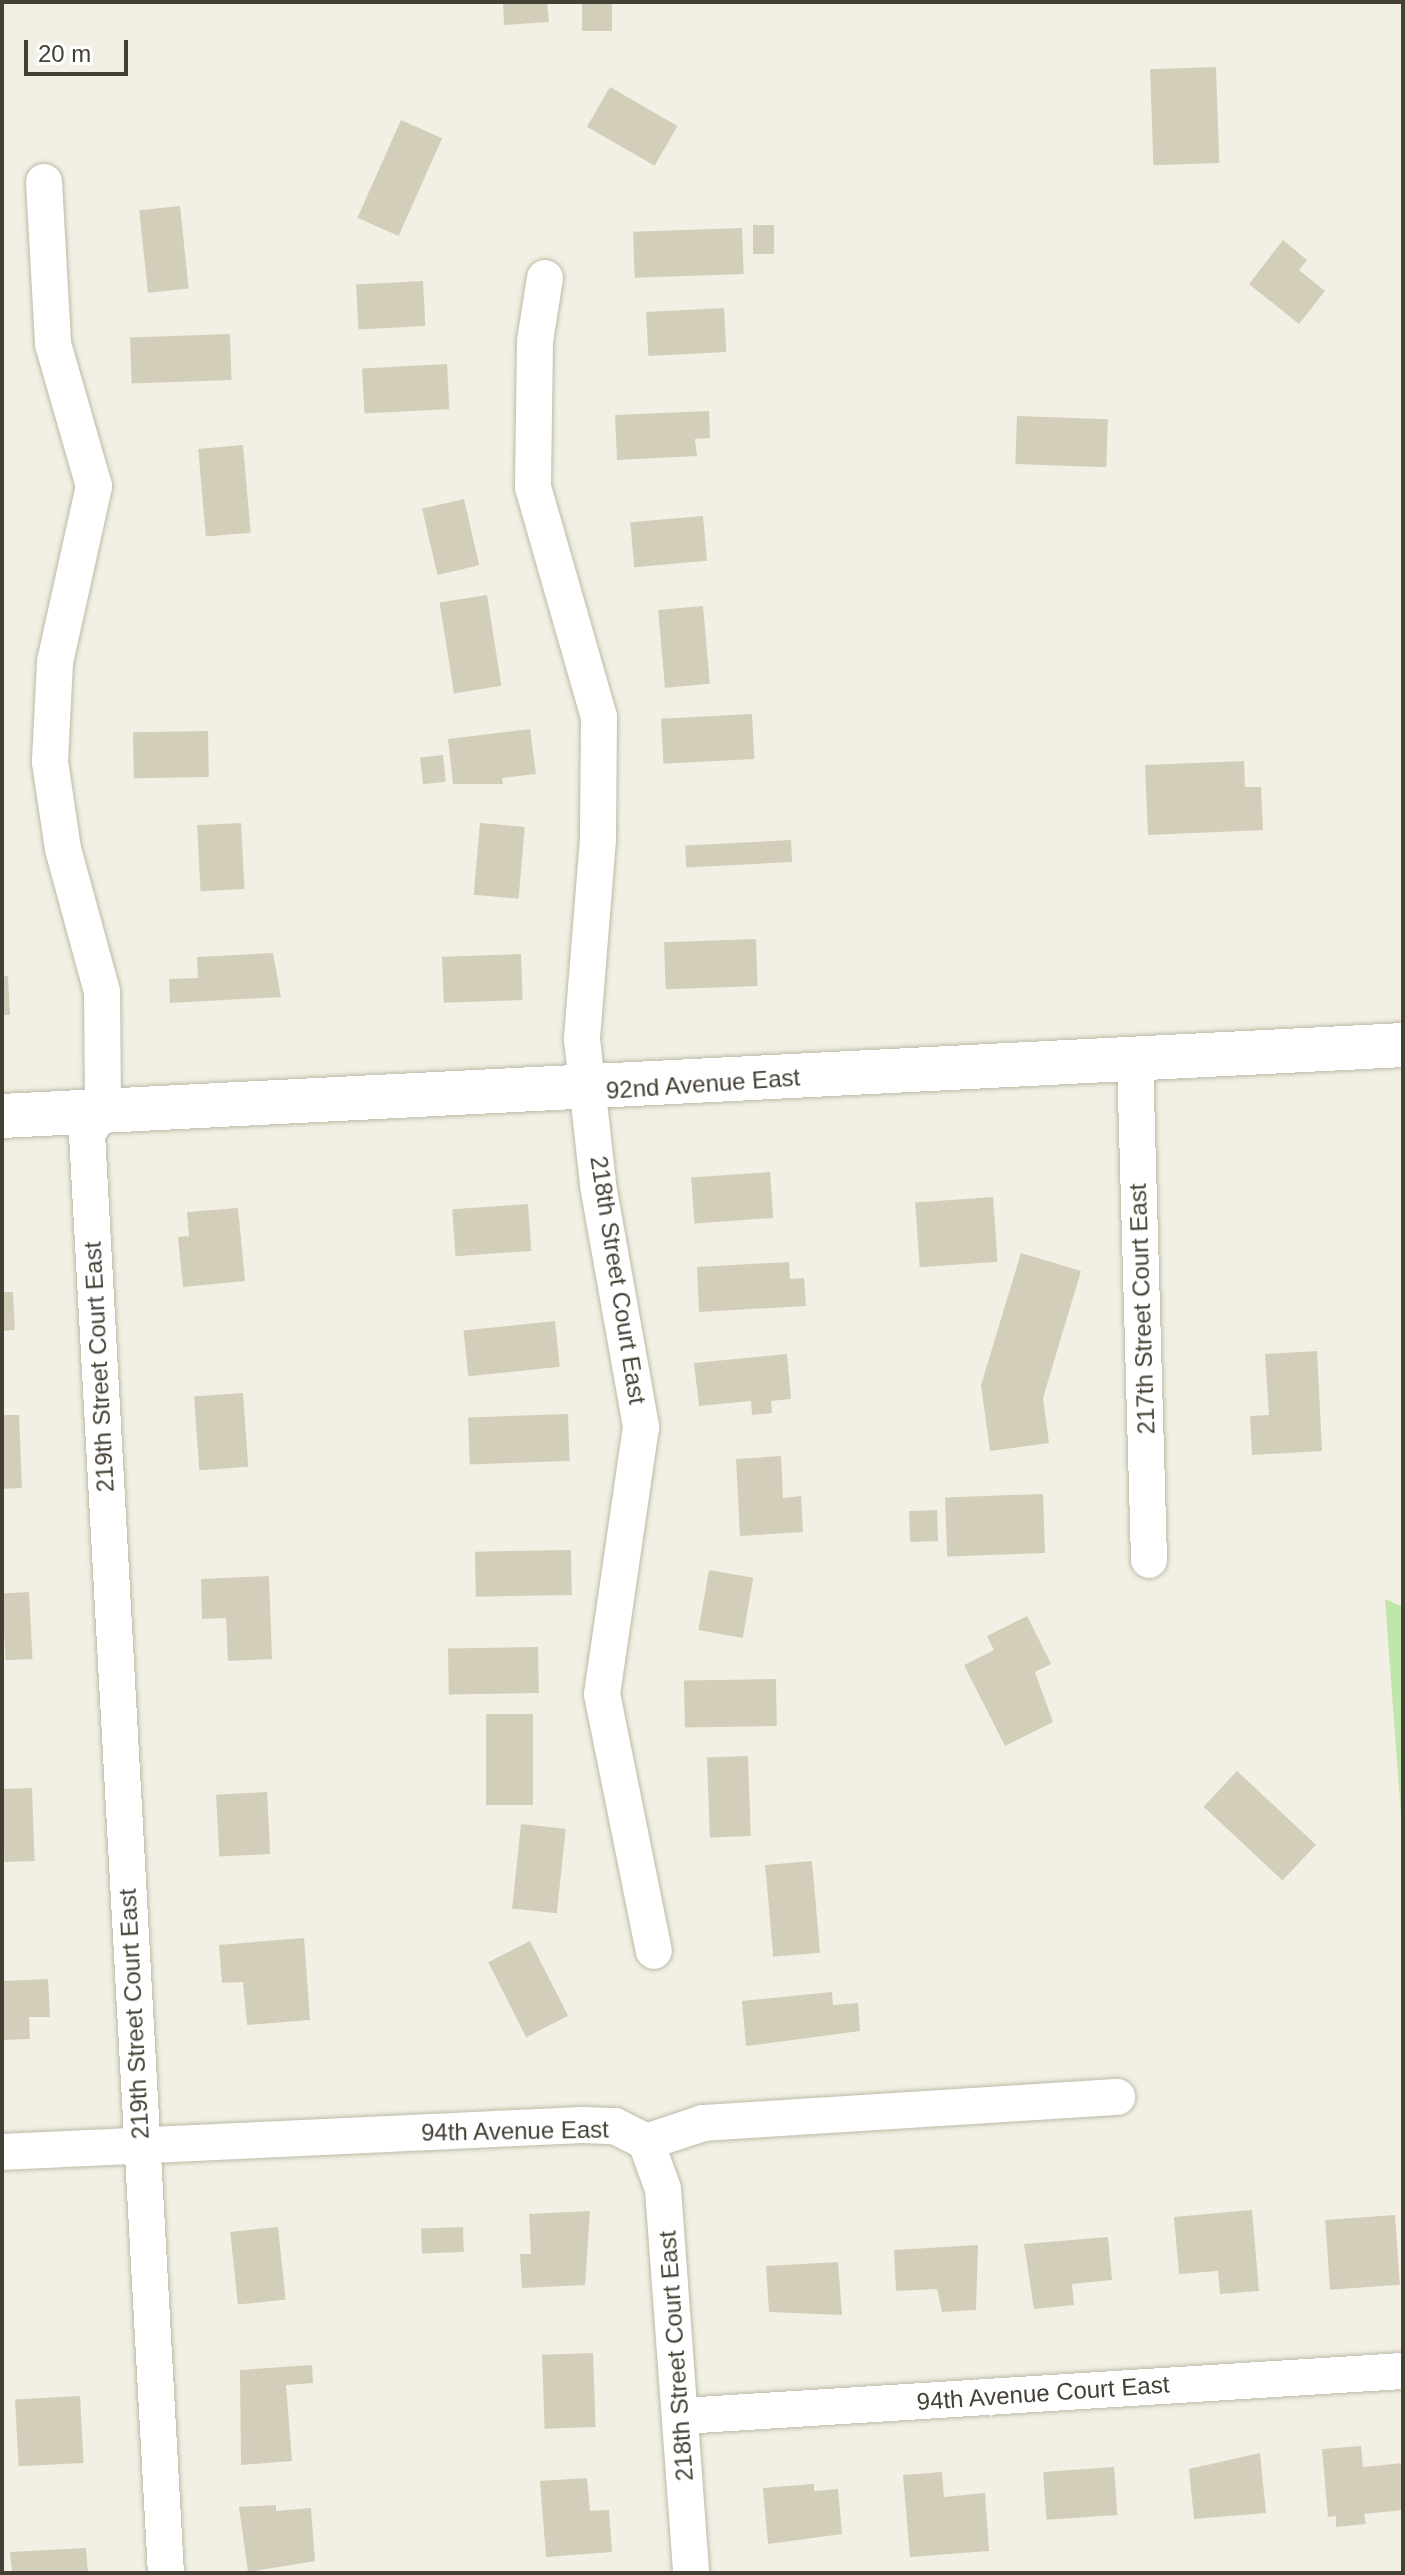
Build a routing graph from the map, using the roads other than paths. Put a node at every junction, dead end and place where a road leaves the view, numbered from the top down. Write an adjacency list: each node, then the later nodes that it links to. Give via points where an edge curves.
1 (44, 182): 6 (street, 219th Street Court East, via 53,344 94,486 55,662 50,762 63,849 102,992)
2 (545, 278): 5 (street, 218th Street Court East, via 535,341 533,487 599,717 598,839 582,1039)
3 (1403, 1045): 4 (street, 92nd Avenue East)
4 (1135, 1058): 5 (street, 92nd Avenue East); 8 (street, 217th Street Court East)
5 (592, 1091): 6 (street, 92nd Avenue East); 9 (street, 218th Street Court East, via 598,1185 641,1427 602,1694)
6 (103, 1109): 7 (street, 92nd Avenue East); 12 (street, 219th Street Court East, via 87,1134)
7 (2, 1116)
8 (1149, 1560)
9 (654, 1951)
10 (1117, 2097): 11 (street, via 703,2123)
11 (646, 2142): 12 (street, 94th Avenue East, via 615,2126 582,2125); 15 (street, 218th Street Court East, via 663,2189)
12 (142, 2143): 13 (street, 94th Avenue East); 16 (street, 219th Street Court East)
13 (2, 2152)
14 (1403, 2371): 15 (street, 94th Avenue Court East)
15 (683, 2416): 17 (street, 218th Street Court East)
16 (166, 2573)
17 (691, 2573)

